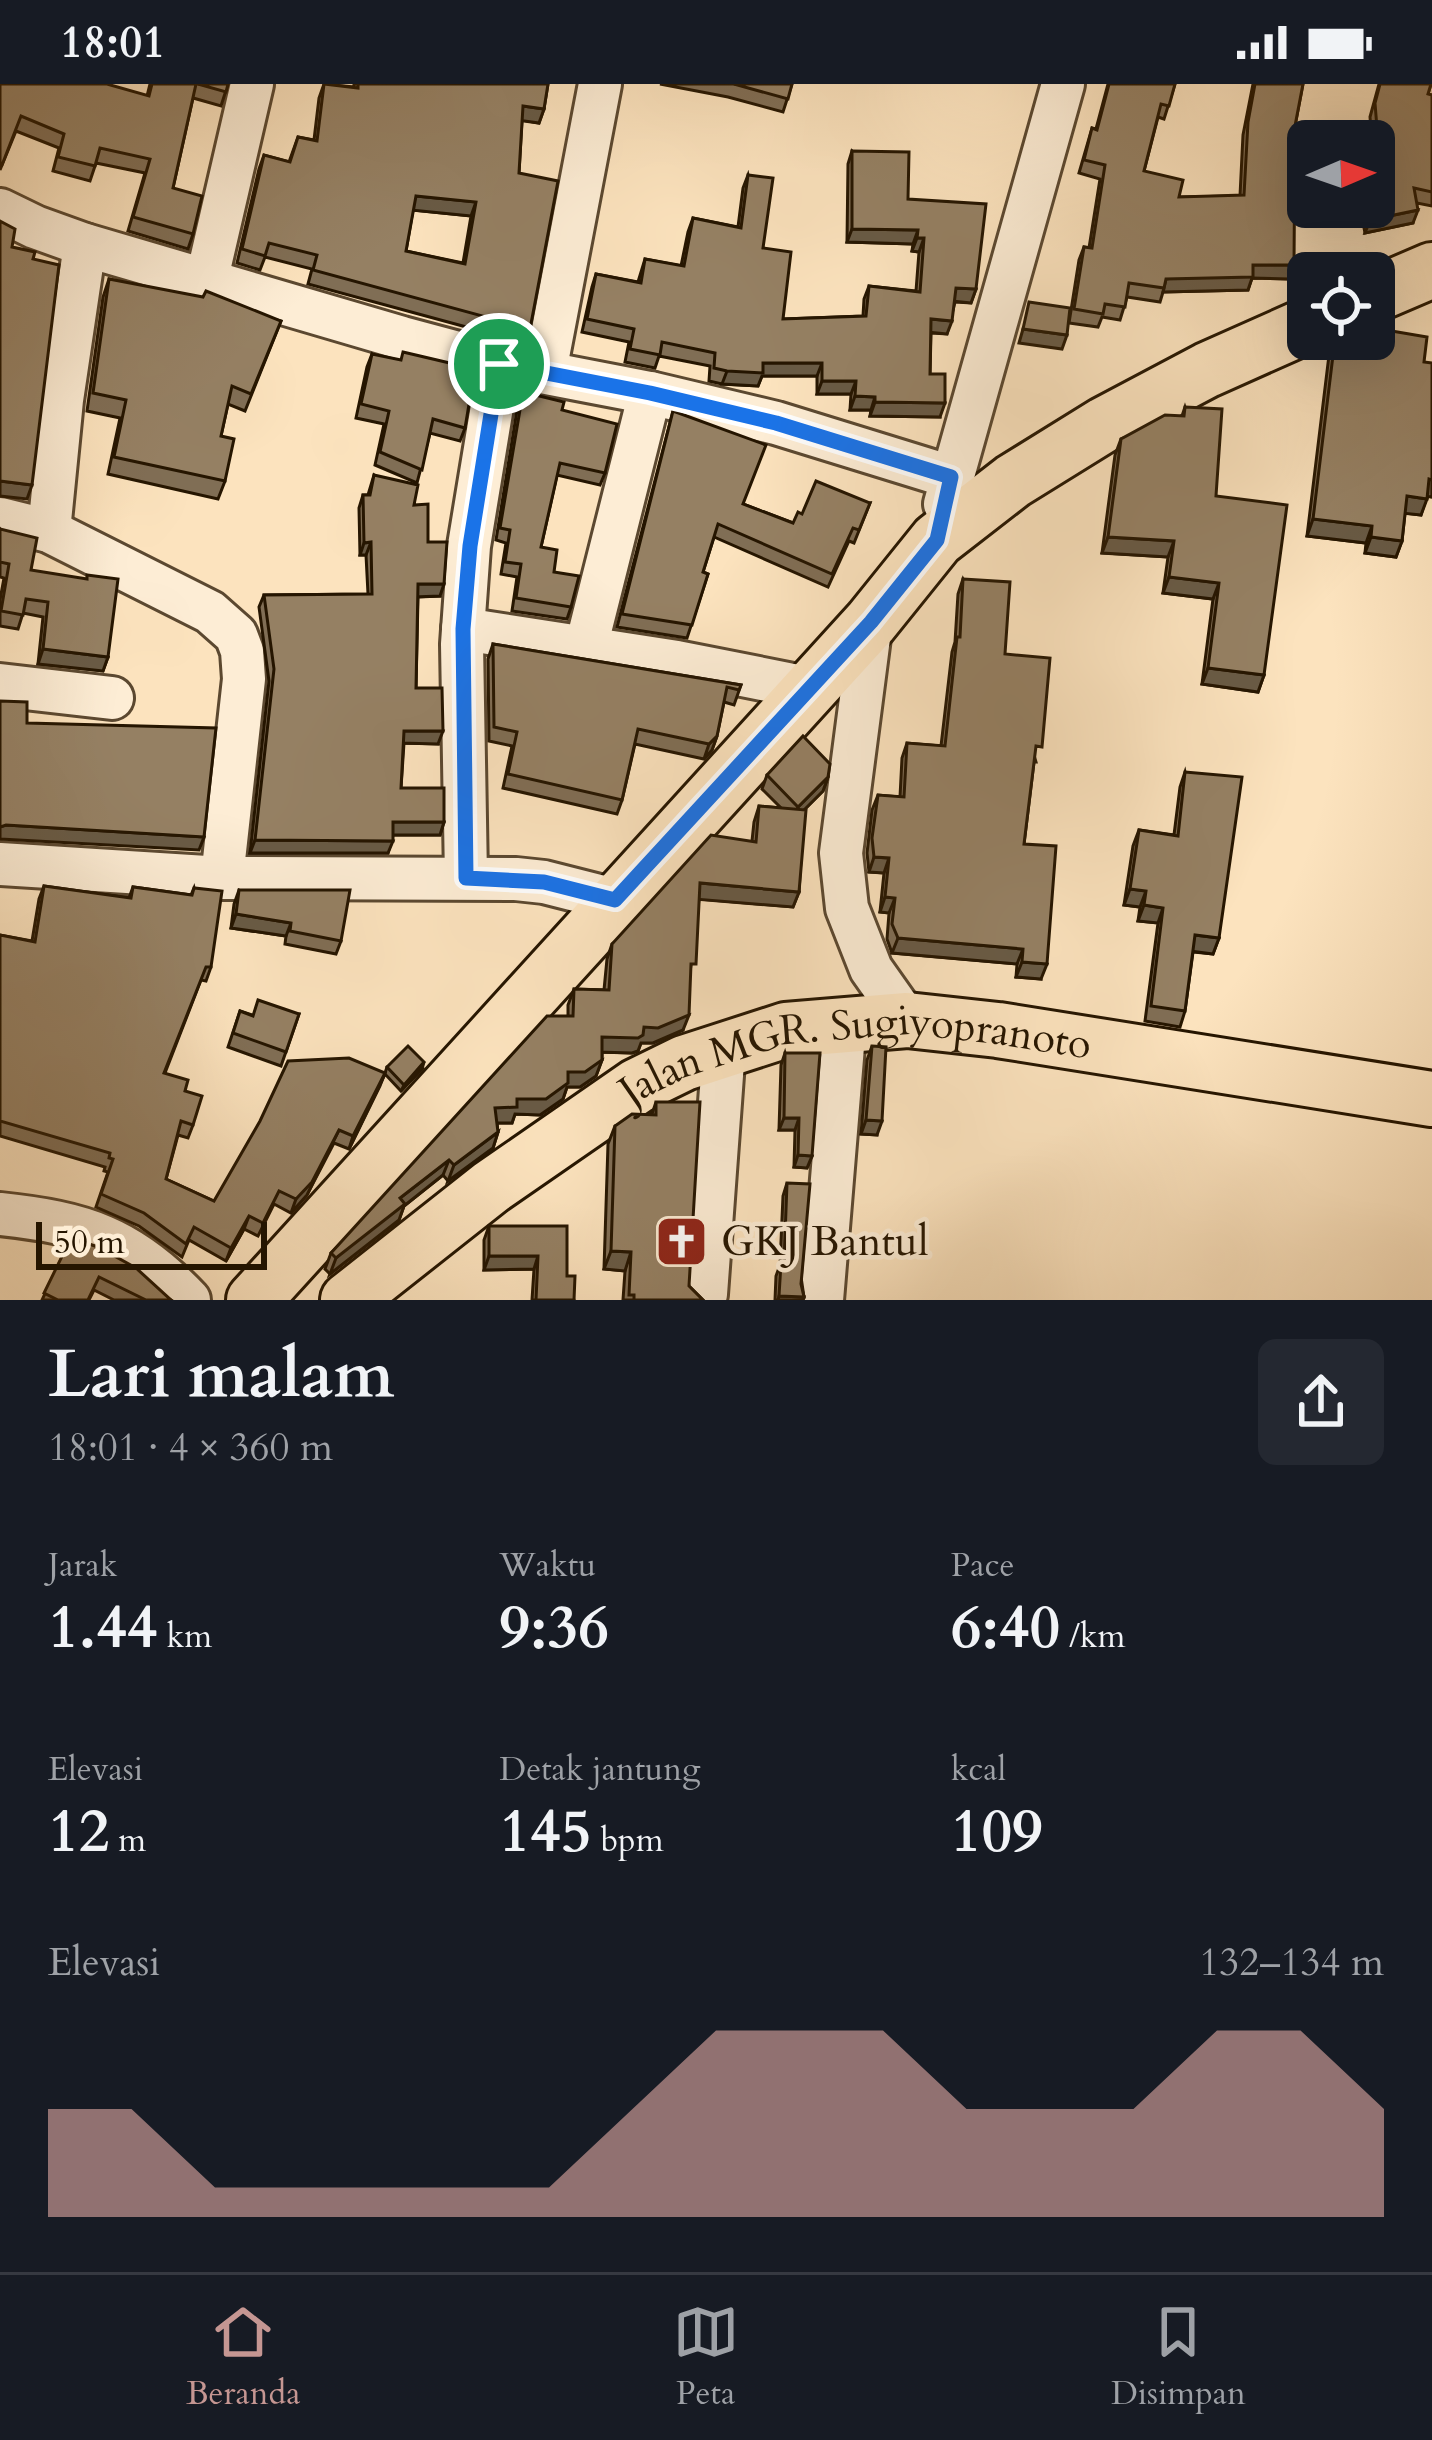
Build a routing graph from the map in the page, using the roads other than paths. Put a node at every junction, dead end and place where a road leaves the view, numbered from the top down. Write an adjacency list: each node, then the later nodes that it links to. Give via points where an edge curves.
1 (252, 84): 7 (street)
2 (600, 84): 11 (street)
3 (1063, 84): 13 (street)
4 (0, 210): 5 (street)
5 (85, 244): 7 (street); 15 (street)
6 (1432, 269): 8 (main road)
7 (208, 278): 10 (street)
8 (1395, 286)
9 (1287, 334): 16 (main road, via 1105,424)
10 (499, 364): 11 (street); 18 (street)
11 (545, 373): 12 (street)
12 (650, 393): 13 (street); 19 (street)
13 (951, 477): 16 (street)
14 (0, 519): 15 (street)
15 (49, 531): 24 (street, via 210,612 236,635 243,700)
16 (937, 540): 17 (main road)
17 (871, 622): 21 (main road); 27 (street, via 842,853 848,908 871,969)
18 (463, 629): 19 (street); 25 (street)
19 (586, 647): 21 (street)
20 (0, 685): 22 (street)
21 (808, 688): 26 (main road)
22 (112, 698)
23 (0, 864): 24 (street)
24 (222, 878): 25 (street)
25 (466, 878): 26 (street, via 544,882)
26 (615, 900): 34 (main road)
27 (907, 1020): 28 (main road, Jalan MGR. Sugiyopranoto); 30 (main road, Jalan MGR. Sugiyopranoto)
28 (845, 1022): 29 (main road, Jalan MGR. Sugiyopranoto); 36 (street)
29 (724, 1048): 32 (street); 35 (main road, Jalan MGR. Sugiyopranoto, via 637,1086)
30 (1432, 1099)
31 (0, 1214): 33 (street, via 75,1223 106,1237)
32 (706, 1294)
33 (189, 1300)
34 (254, 1300)
35 (348, 1300)
36 (822, 1300)

